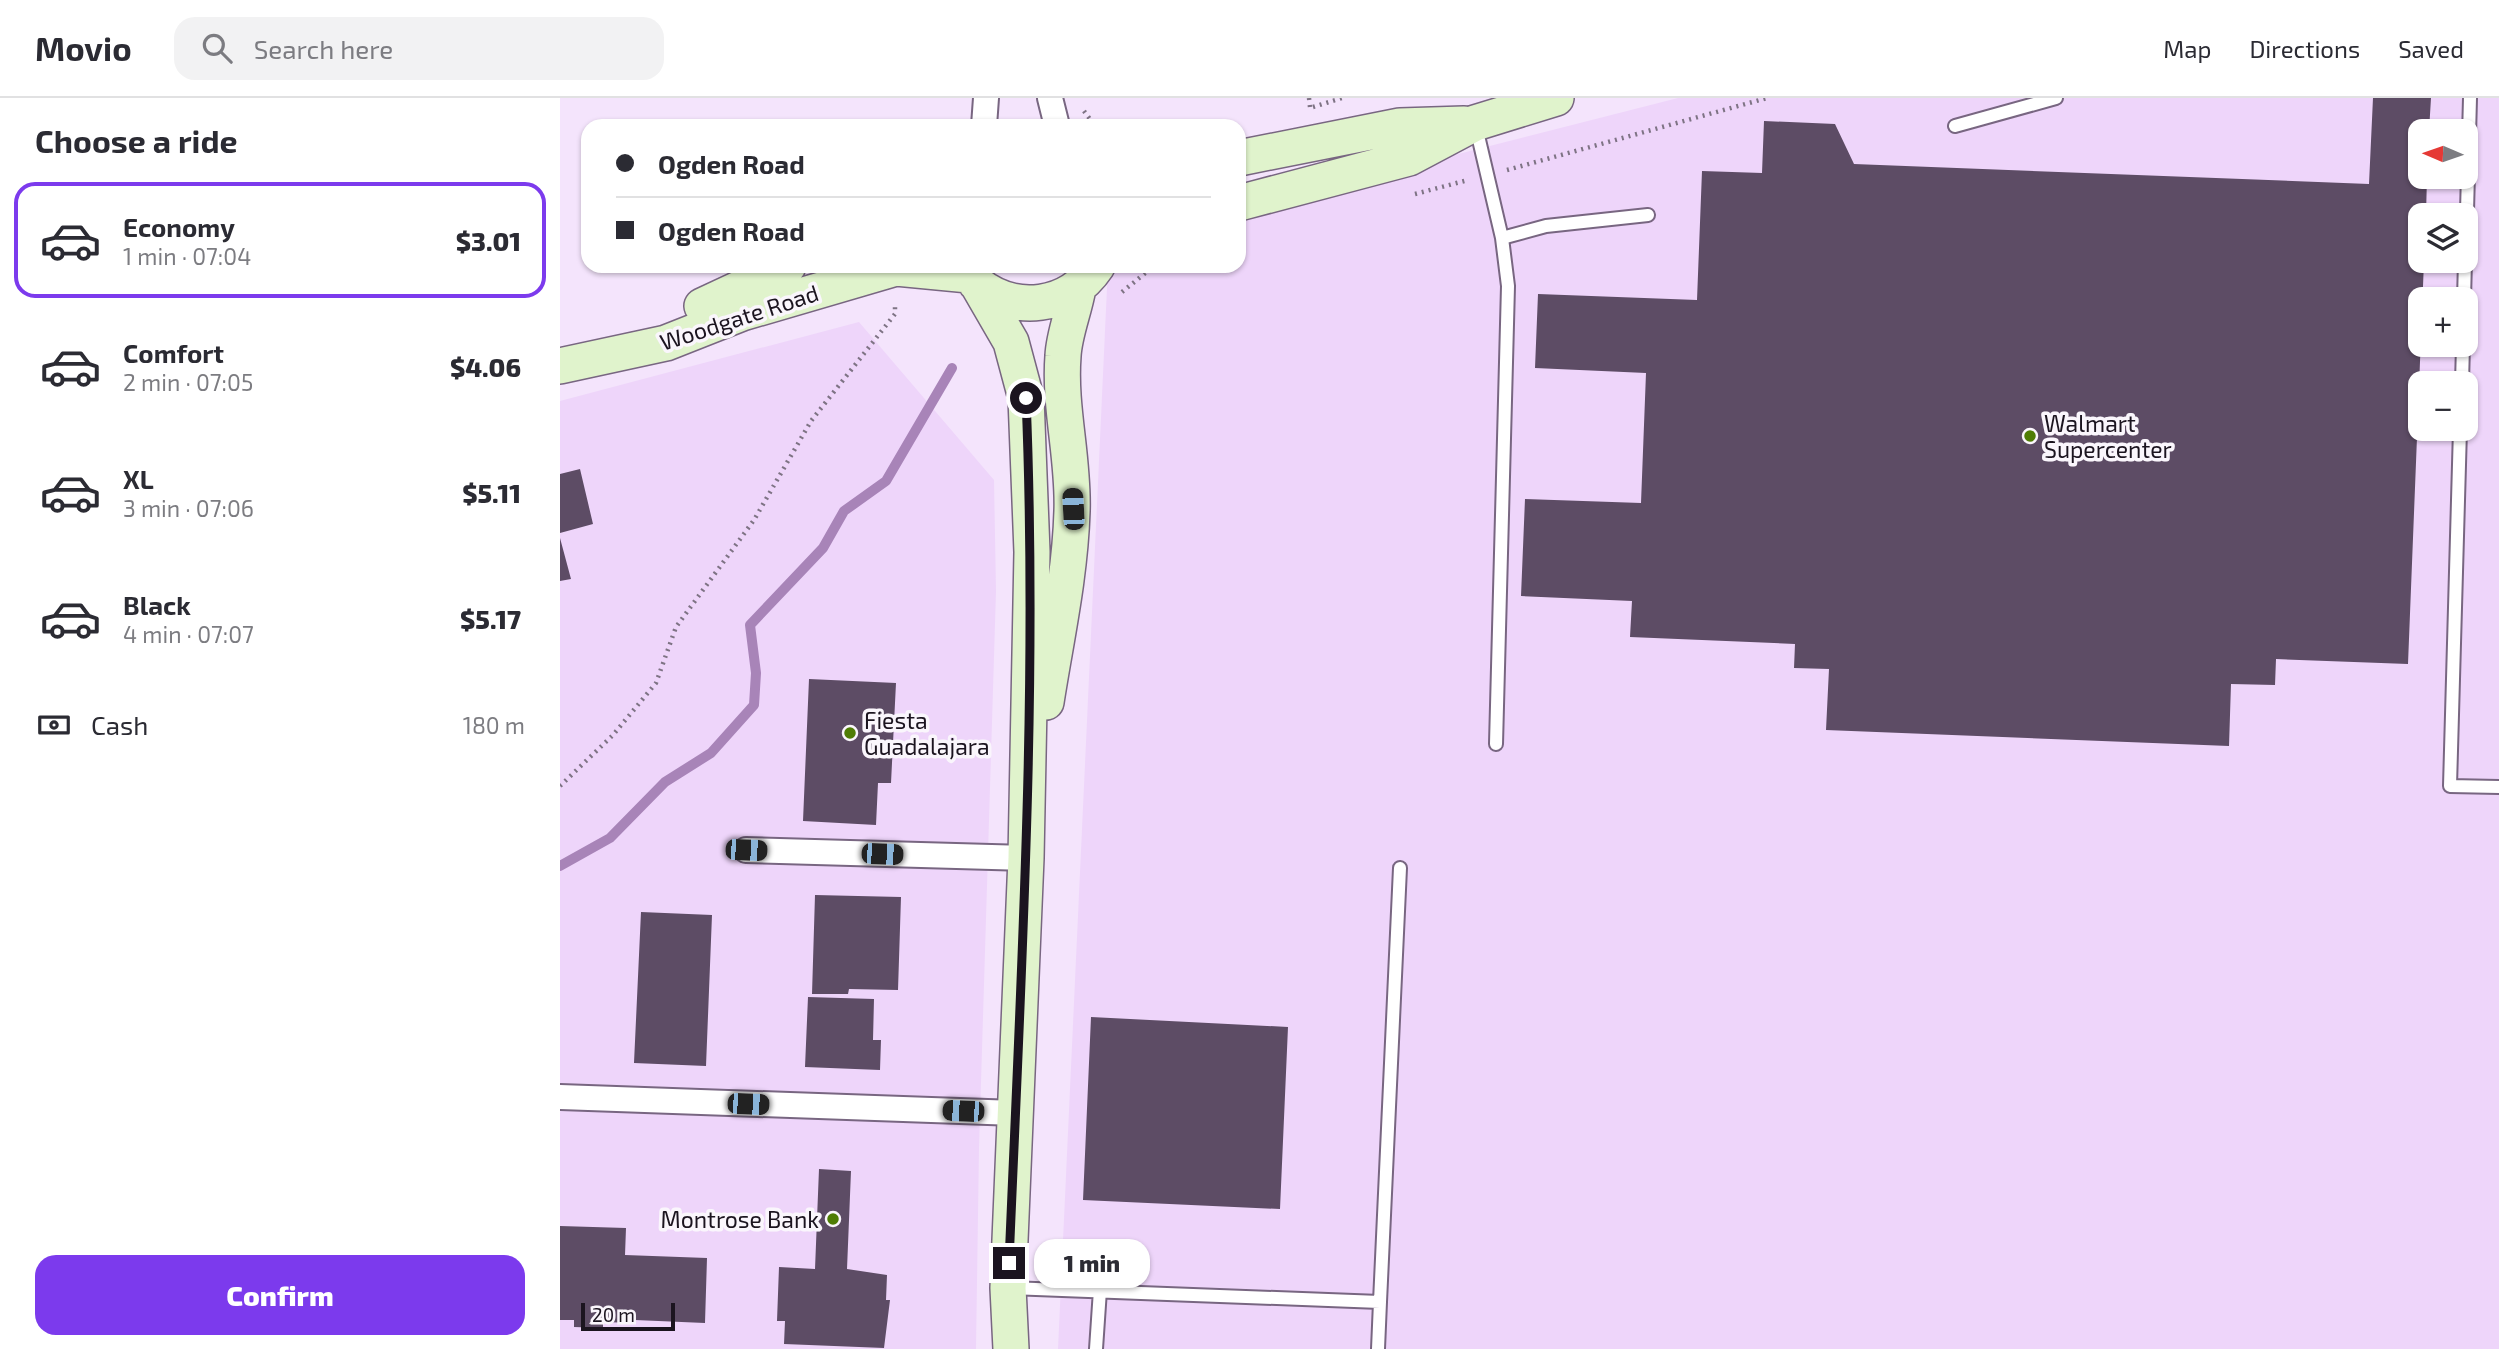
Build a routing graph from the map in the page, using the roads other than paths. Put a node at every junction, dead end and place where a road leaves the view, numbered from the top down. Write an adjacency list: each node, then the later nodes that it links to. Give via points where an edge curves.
1 (986, 98): 6 (street)
2 (1050, 98): 7 (street)
3 (1556, 98): 8 (street)
4 (2056, 98): 9 (lane)
5 (2470, 98): 12 (lane)
6 (984, 119)
7 (1055, 119)
8 (1475, 123): 10 (street, via 1400,126); 11 (street, via 1409,158); 14 (lane)
9 (1955, 126)
10 (1246, 158)
11 (1246, 200)
12 (2467, 203)
13 (1648, 215): 14 (lane, via 1546,226)
14 (1502, 238): 22 (lane, via 1508,286)
15 (773, 273): 20 (street, Woodgate Road)
16 (879, 273): 20 (street, Woodgate Road, via 742,313 666,344)
17 (949, 273): 18 (street, Woodgate Road)
18 (970, 275): 19 (street, via 996,297 1017,303 1049,301); 25 (street, via 1011,342 1026,398 1032,552)
19 (1097, 280): 25 (street, via 1063,354 1073,509 1069,573 1041,734)
20 (576, 362)
21 (2460, 441): 23 (lane, via 2450,786)
22 (1496, 744)
23 (2499, 787)
24 (746, 850): 25 (street)
25 (1026, 858): 28 (street)
26 (1400, 869): 31 (lane)
27 (560, 1097): 28 (street)
28 (1016, 1113): 29 (street)
29 (1008, 1288): 30 (lane); 32 (street)
30 (1100, 1290): 31 (lane); 33 (lane)
31 (1380, 1302): 34 (lane)
32 (1011, 1349)
33 (1096, 1349)
34 (1378, 1349)

